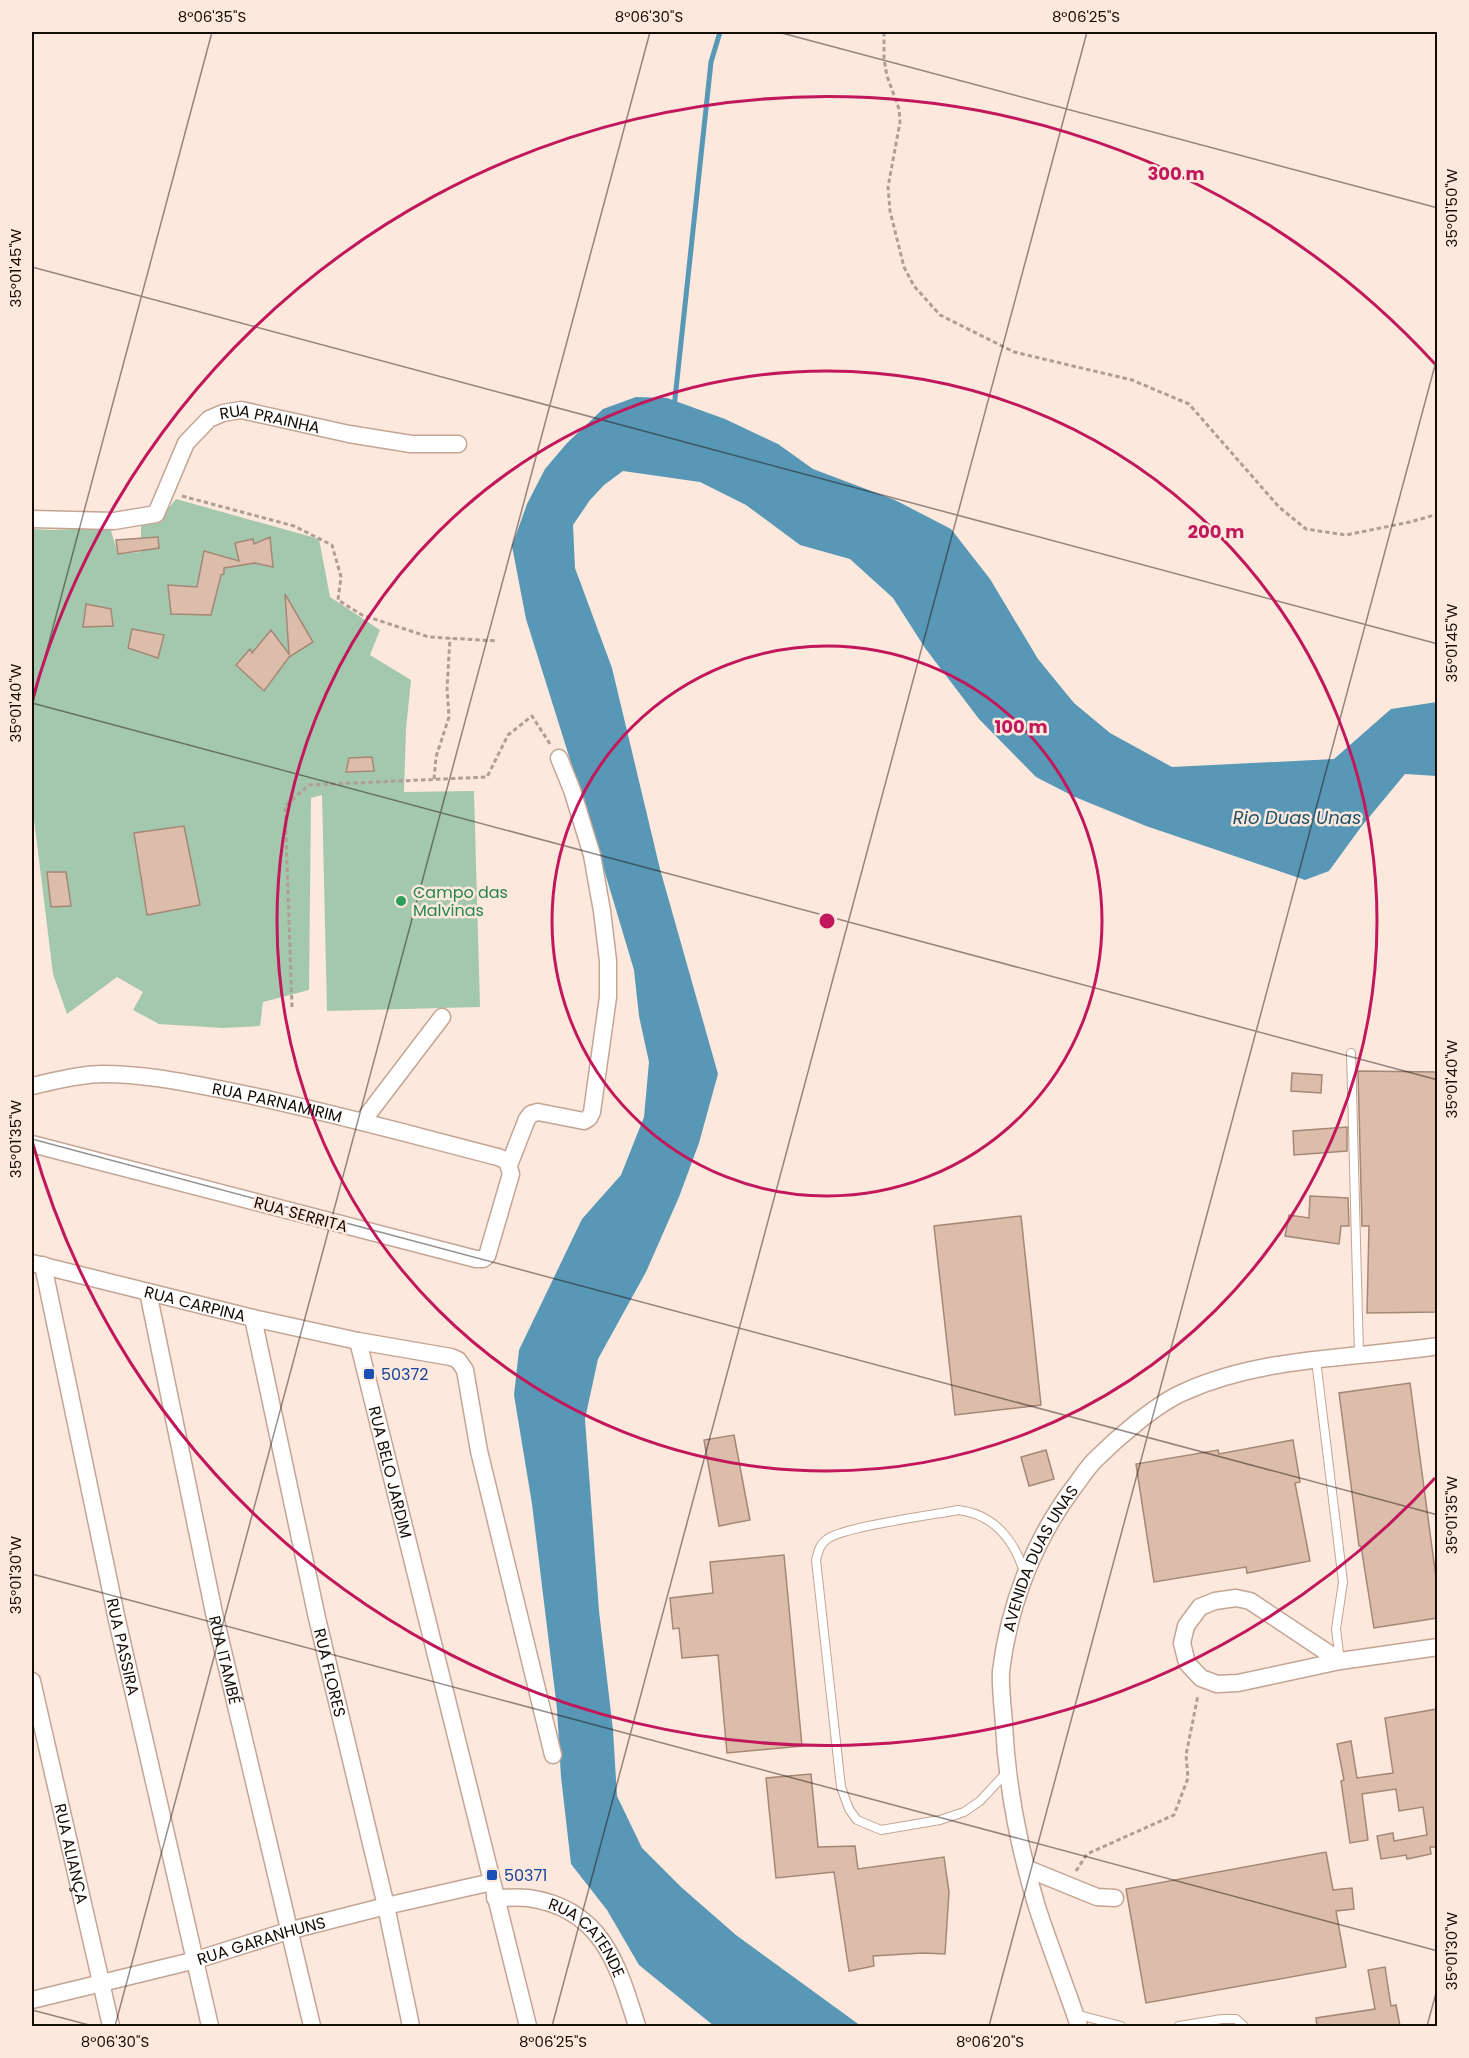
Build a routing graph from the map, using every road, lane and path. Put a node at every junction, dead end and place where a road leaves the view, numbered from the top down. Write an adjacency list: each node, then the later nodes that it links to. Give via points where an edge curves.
1 (884, 32): 4 (path, via 887,75 900,115 888,187 890,211 904,267 914,286 940,315 1014,352 1132,380 1189,404 1279,507 1306,530 1346,535)
2 (458, 444): 3 (street, RUA PRAINHA, via 411,444 241,410 209,419 186,443)
3 (165, 492): 5 (street, RUA PRAINHA, via 156,514 135,519); 6 (path, via 294,526 332,545 341,577 338,600 362,615 429,637)
4 (1437, 514)
5 (32, 519)
6 (450, 638): 7 (path); 9 (path, via 450,717 436,757)
7 (497, 641)
8 (559, 758): 9 (path, via 532,716 508,735 487,777); 16 (street, via 592,855 608,961 608,998 589,1118 584,1121 531,1114)
9 (435, 779): 10 (path, via 309,785 285,806)
10 (292, 1007)
11 (442, 1017): 14 (street)
12 (1351, 1053): 22 (lane)
13 (32, 1086): 14 (street, RUA PARNAMIRIM, via 82,1075 146,1076 280,1101)
14 (362, 1122): 16 (street, RUA PARNAMIRIM, via 498,1157 507,1161)
15 (32, 1144): 16 (street, RUA SERRITA, via 476,1259 488,1256)
16 (510, 1169)
17 (37, 1264): 18 (street, RUA CARPINA); 37 (street, RUA PASSIRA)
18 (147, 1292): 19 (street, RUA CARPINA); 36 (street, RUA ITAMBÉ, via 214,1613)
19 (253, 1318): 20 (street, RUA CARPINA); 35 (street, RUA FLORES, via 317,1618)
20 (358, 1341): 29 (street, via 451,1357 465,1370 479,1451); 33 (street, RUA BELO JARDIM)
21 (1437, 1346): 22 (street, AVENIDA DUAS UNAS)
22 (1359, 1355): 23 (street, AVENIDA DUAS UNAS)
23 (1316, 1360): 24 (street, AVENIDA DUAS UNAS, via 1244,1370 1182,1392 1146,1416 1094,1461 1067,1497 1033,1554); 26 (lane, via 1343,1582 1336,1629)
24 (1025, 1576): 30 (street, AVENIDA DUAS UNAS, via 1009,1622 1001,1674); 30 (lane, via 1019,1557 992,1522 974,1512 958,1510 831,1537 820,1547 816,1560 841,1786 857,1820 881,1830 940,1820 964,1812 980,1801)
25 (1437, 1647): 26 (street)
26 (1340, 1661): 27 (street, via 1238,1683 1217,1684); 27 (street, via 1250,1601 1236,1598 1200,1607 1186,1626 1182,1643 1187,1663)
27 (1201, 1678): 32 (path, via 1186,1755 1188,1778 1174,1815 1087,1854)
28 (32, 1681): 38 (street, RUA ALIANÇA)
29 (553, 1755)
30 (1008, 1772): 31 (street, AVENIDA DUAS UNAS, via 1010,1798)
31 (1028, 1869): 32 (street); 40 (street, AVENIDA DUAS UNAS)
32 (1067, 1885): 34 (street, via 1097,1897)
33 (494, 1890): 35 (street, RUA GARANHUNS); 45 (street, RUA BELO JARDIM); 46 (street, RUA CATENDE, via 546,1903 576,1915 592,1928 606,1944)
34 (1115, 1898)
35 (386, 1906): 36 (street, RUA GARANHUNS); 44 (street, RUA FLORES)
36 (288, 1931): 37 (street, RUA GARANHUNS); 43 (street, RUA ITAMBÉ)
37 (196, 1960): 38 (street, RUA GARANHUNS); 42 (street, RUA PASSIRA)
38 (101, 1983): 39 (street, RUA GARANHUNS); 41 (street, RUA ALIANÇA)
39 (32, 2001)
40 (1077, 2020): 47 (lane)
41 (111, 2026)
42 (210, 2026)
43 (312, 2026)
44 (411, 2026)
45 (528, 2026)
46 (637, 2026)
47 (1121, 2026)
48 (1179, 2026): 49 (lane, via 1236,2019)
49 (1244, 2026)

